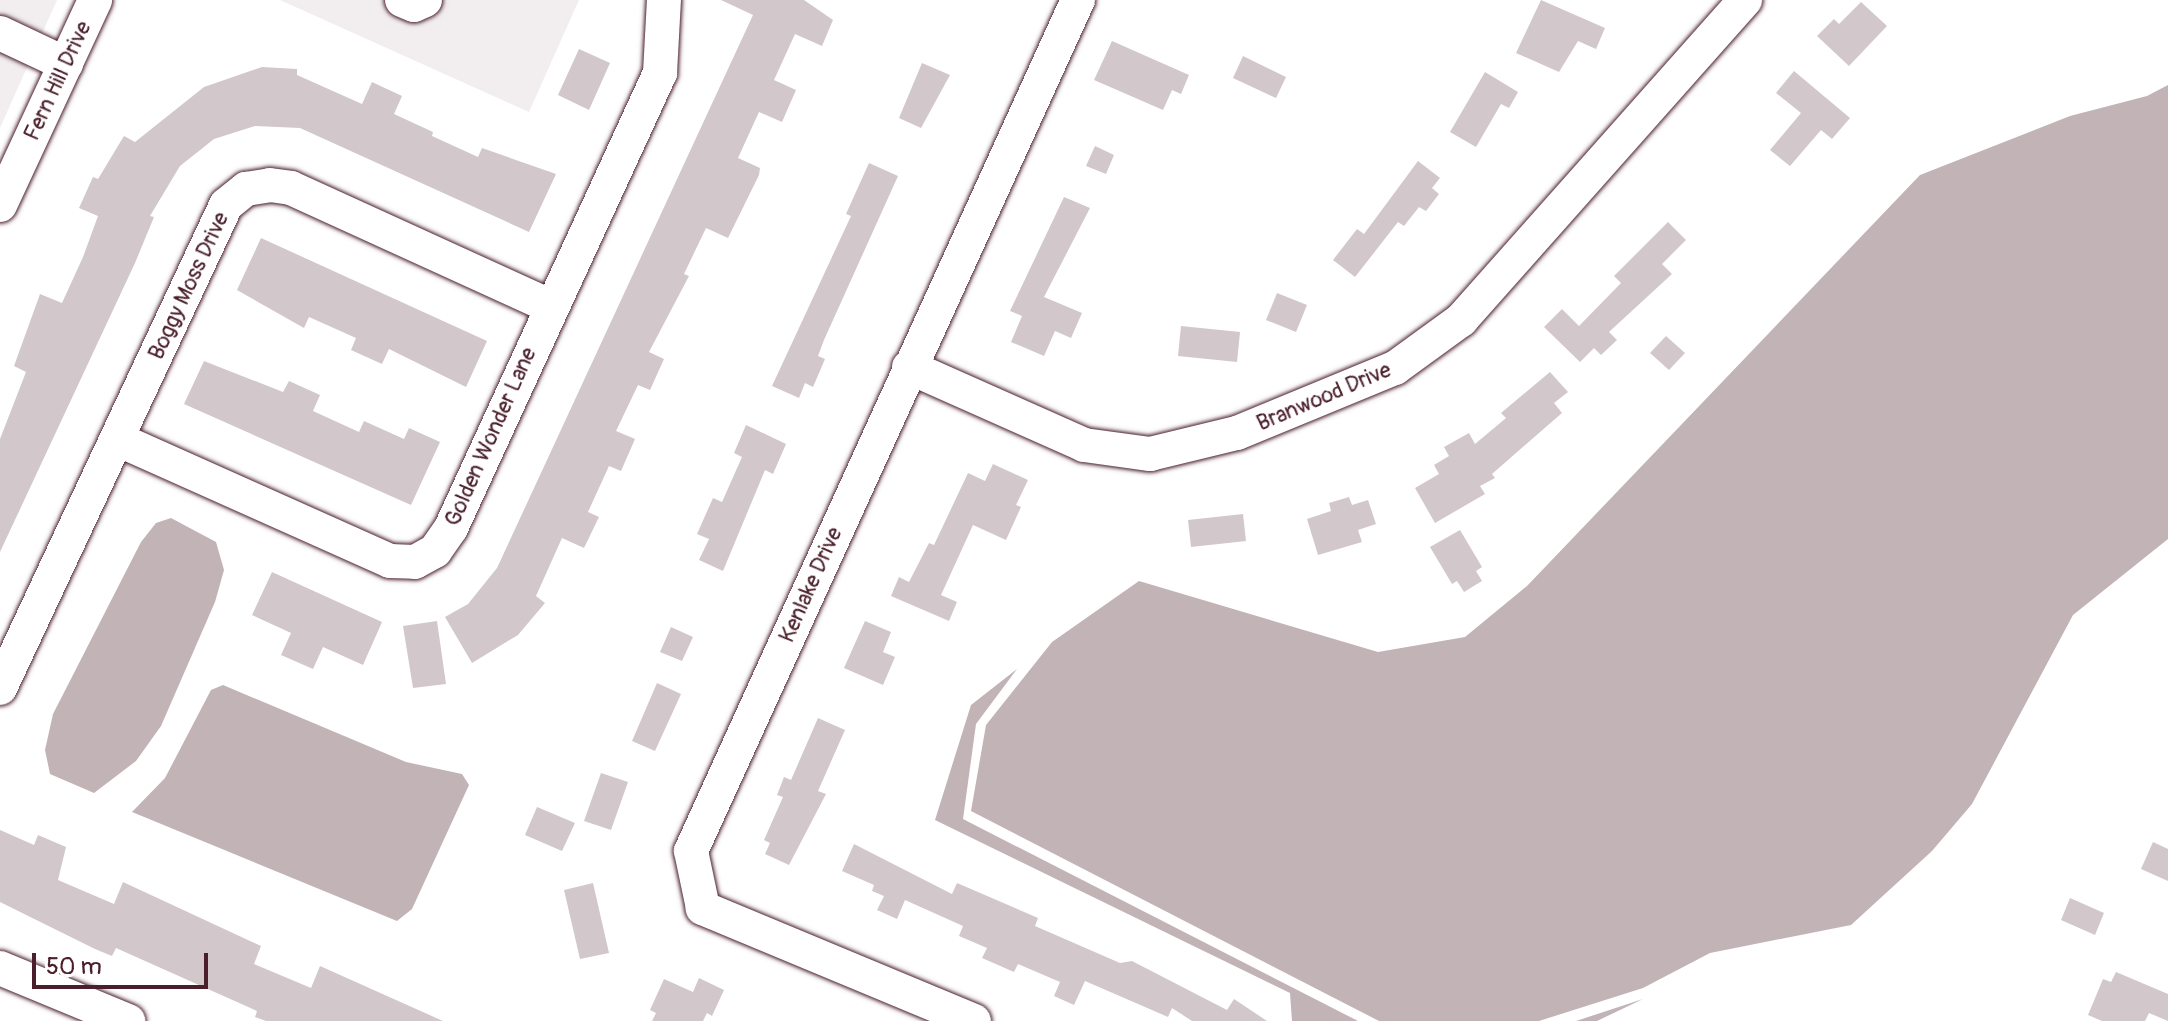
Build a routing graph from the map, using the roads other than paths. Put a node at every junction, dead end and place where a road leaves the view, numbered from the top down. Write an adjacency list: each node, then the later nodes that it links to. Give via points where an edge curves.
1 (95, 0): 8 (street, Fern Hill Drive)
2 (402, 0): 3 (street, via 414,5)
3 (425, 0)
4 (664, 0): 10 (street, Golden Wonder Lane, via 660,73)
5 (1078, 0): 11 (street, Kenlake Drive)
6 (1745, 0): 11 (street, Branwood Drive, via 1461,320 1395,368 1237,433 1150,454 1084,445)
7 (0, 33): 8 (street)
8 (66, 64): 9 (street, Fern Hill Drive)
9 (0, 205)
10 (550, 306): 12 (street, Boggy Moss Drive, via 291,188 246,189 226,205); 12 (street, Golden Wonder Lane, via 451,528 435,551 415,562 390,561)
11 (909, 367): 16 (street, Kenlake Drive, via 691,851 703,908)
12 (117, 439): 13 (street, Boggy Moss Drive)
13 (0, 688)
14 (0, 968): 15 (street)
15 (128, 1021)
16 (974, 1021)

